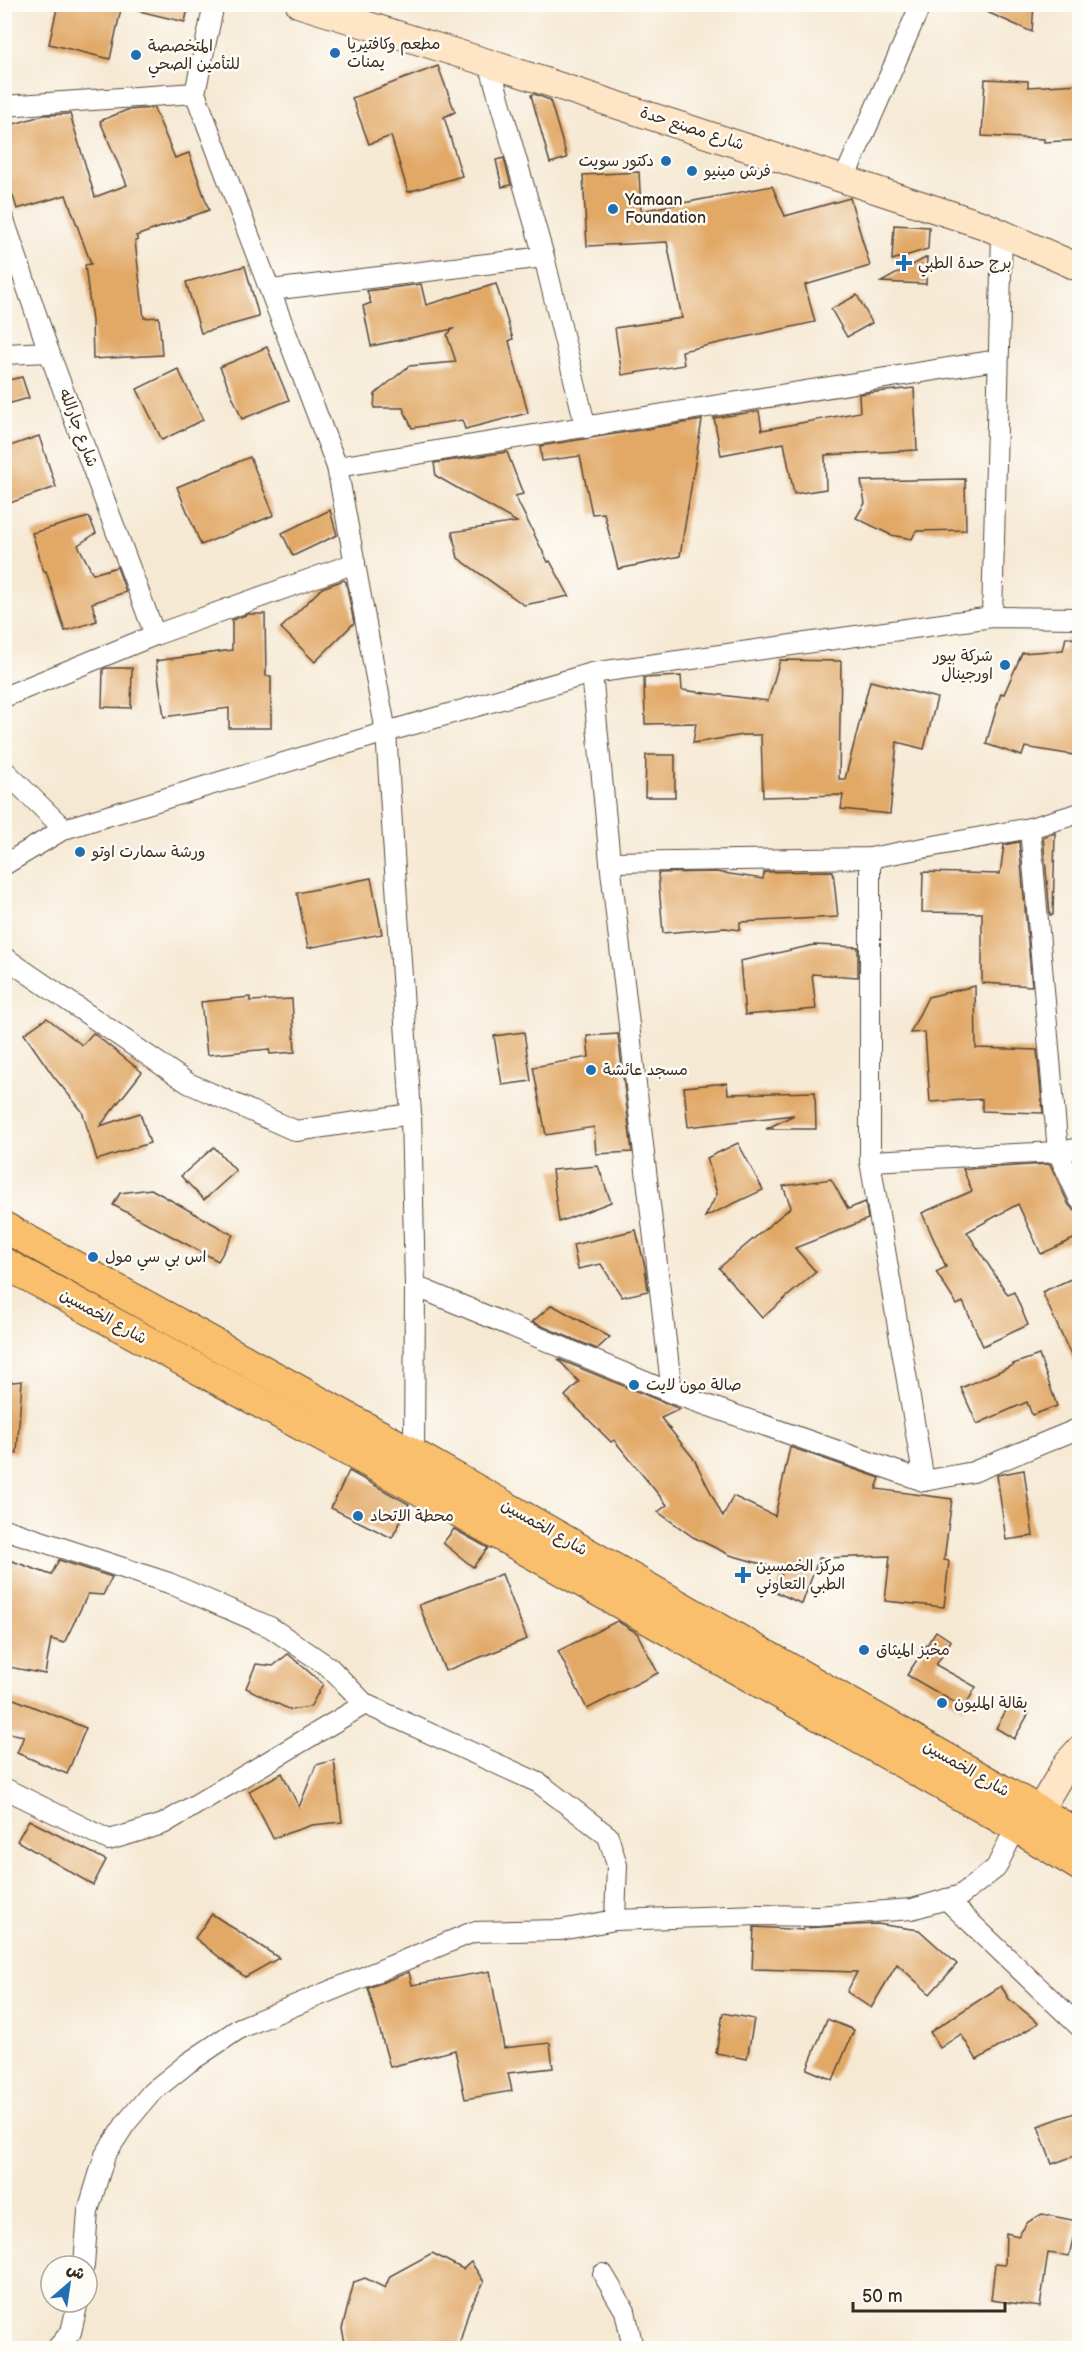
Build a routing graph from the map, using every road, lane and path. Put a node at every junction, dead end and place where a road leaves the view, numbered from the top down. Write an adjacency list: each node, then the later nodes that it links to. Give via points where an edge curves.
1 (214, 4): 5 (street)
2 (921, 4): 7 (street)
3 (300, 5): 4 (street, شارع مصنع حدة)
4 (489, 63): 7 (street, شارع مصنع حدة); 10 (street)
5 (195, 93): 6 (street); 12 (street)
6 (4, 106)
7 (844, 179): 9 (street, شارع مصنع حدة)
8 (4, 220): 13 (street, شارع جارالله)
9 (1002, 233): 11 (street, شارع مصنع حدة); 15 (street)
10 (544, 257): 12 (street); 16 (street)
11 (1080, 268)
12 (270, 290): 17 (street)
13 (49, 352): 14 (street); 21 (street, شارع جارالله)
14 (4, 354)
15 (997, 360): 16 (street); 19 (street)
16 (586, 428): 17 (street)
17 (337, 467): 18 (street)
18 (355, 563): 21 (street); 24 (street)
19 (992, 617): 20 (street); 22 (street)
20 (1080, 618)
21 (155, 635): 23 (street)
22 (592, 673): 24 (street); 30 (street)
23 (4, 697)
24 (386, 732): 28 (street); 33 (street)
25 (4, 770): 28 (street)
26 (1080, 813): 27 (street)
27 (1030, 828): 29 (street); 35 (street)
28 (64, 829): 31 (street)
29 (870, 858): 30 (street); 36 (street)
30 (610, 862): 41 (street)
31 (4, 865)
32 (4, 957): 33 (street, via 188,1083 296,1131)
33 (411, 1114): 40 (street)
34 (1080, 1148): 35 (street)
35 (1058, 1152): 36 (street); 37 (street)
36 (870, 1161): 46 (street)
37 (1080, 1200)
38 (4, 1227): 42 (main road, شارع الخمسين)
39 (4, 1263): 44 (main road, شارع الخمسين)
40 (415, 1286): 41 (street); 45 (street)
41 (672, 1393): 46 (street)
42 (331, 1408): 44 (main road); 45 (main road, شارع الخمسين)
43 (1080, 1428): 46 (street, via 973,1472)
44 (317, 1434): 51 (main road, شارع الخمسين)
45 (414, 1454): 51 (main road, شارع الخمسين)
46 (924, 1481)
47 (4, 1528): 48 (street, via 169,1583 270,1627 329,1667)
48 (365, 1704): 50 (street, via 163,1824 109,1840); 55 (street, via 539,1783 608,1836 617,1866)
49 (1080, 1749): 51 (street)
50 (4, 1788)
51 (1028, 1819): 52 (main road, شارع الخمسين); 53 (main road, شارع الخمسين); 54 (street, via 996,1868 960,1894)
52 (1080, 1836)
53 (1080, 1866)
54 (946, 1899): 55 (street, via 912,1908 817,1916); 56 (street)
55 (615, 1920): 57 (street, via 561,1930 473,1932 240,2028 152,2092 126,2123 105,2155 88,2211)
56 (1080, 2027)
57 (85, 2254)
58 (603, 2274): 61 (street, via 625,2311)
59 (75, 2314): 60 (street, via 71,2332)
60 (57, 2349)
61 (633, 2349)

